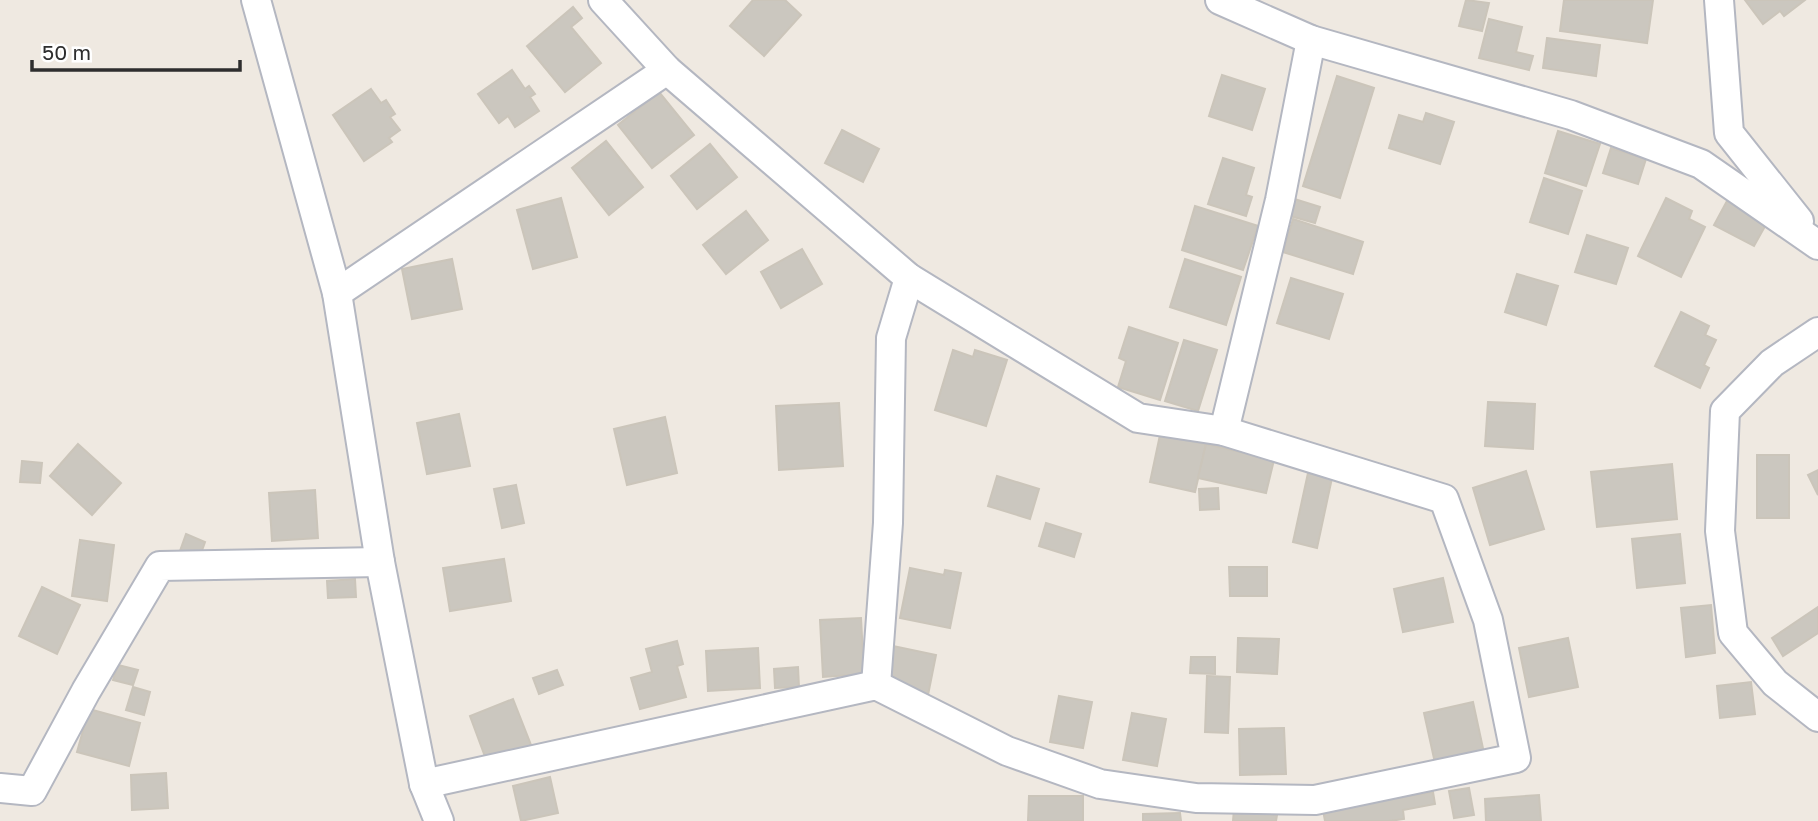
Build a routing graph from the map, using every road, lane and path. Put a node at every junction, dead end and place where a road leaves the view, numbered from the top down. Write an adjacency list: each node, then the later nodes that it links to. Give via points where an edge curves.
1 (256, 0): 9 (street)
2 (603, 0): 6 (street)
3 (1220, 0): 5 (street)
4 (1719, 0): 7 (street, via 1729,133)
5 (1311, 40): 7 (street, via 1571,115 1701,164); 11 (street, via 1280,200)
6 (667, 70): 8 (street); 9 (street)
7 (1818, 245)
8 (909, 278): 11 (street, via 1138,418); 13 (street, via 891,338 888,523)
9 (337, 293): 12 (street)
10 (1818, 332): 14 (street, via 1772,363 1726,411 1720,531 1733,633 1775,683)
11 (1224, 431): 17 (street, via 1444,499 1488,620 1516,758 1315,800)
12 (380, 562): 15 (street); 16 (street, via 160,566 32,791)
13 (876, 685): 15 (street); 17 (street, via 1007,751 1100,784)
14 (1818, 718)
15 (425, 784): 18 (street)
16 (0, 788)
17 (1198, 809)
18 (439, 821)

